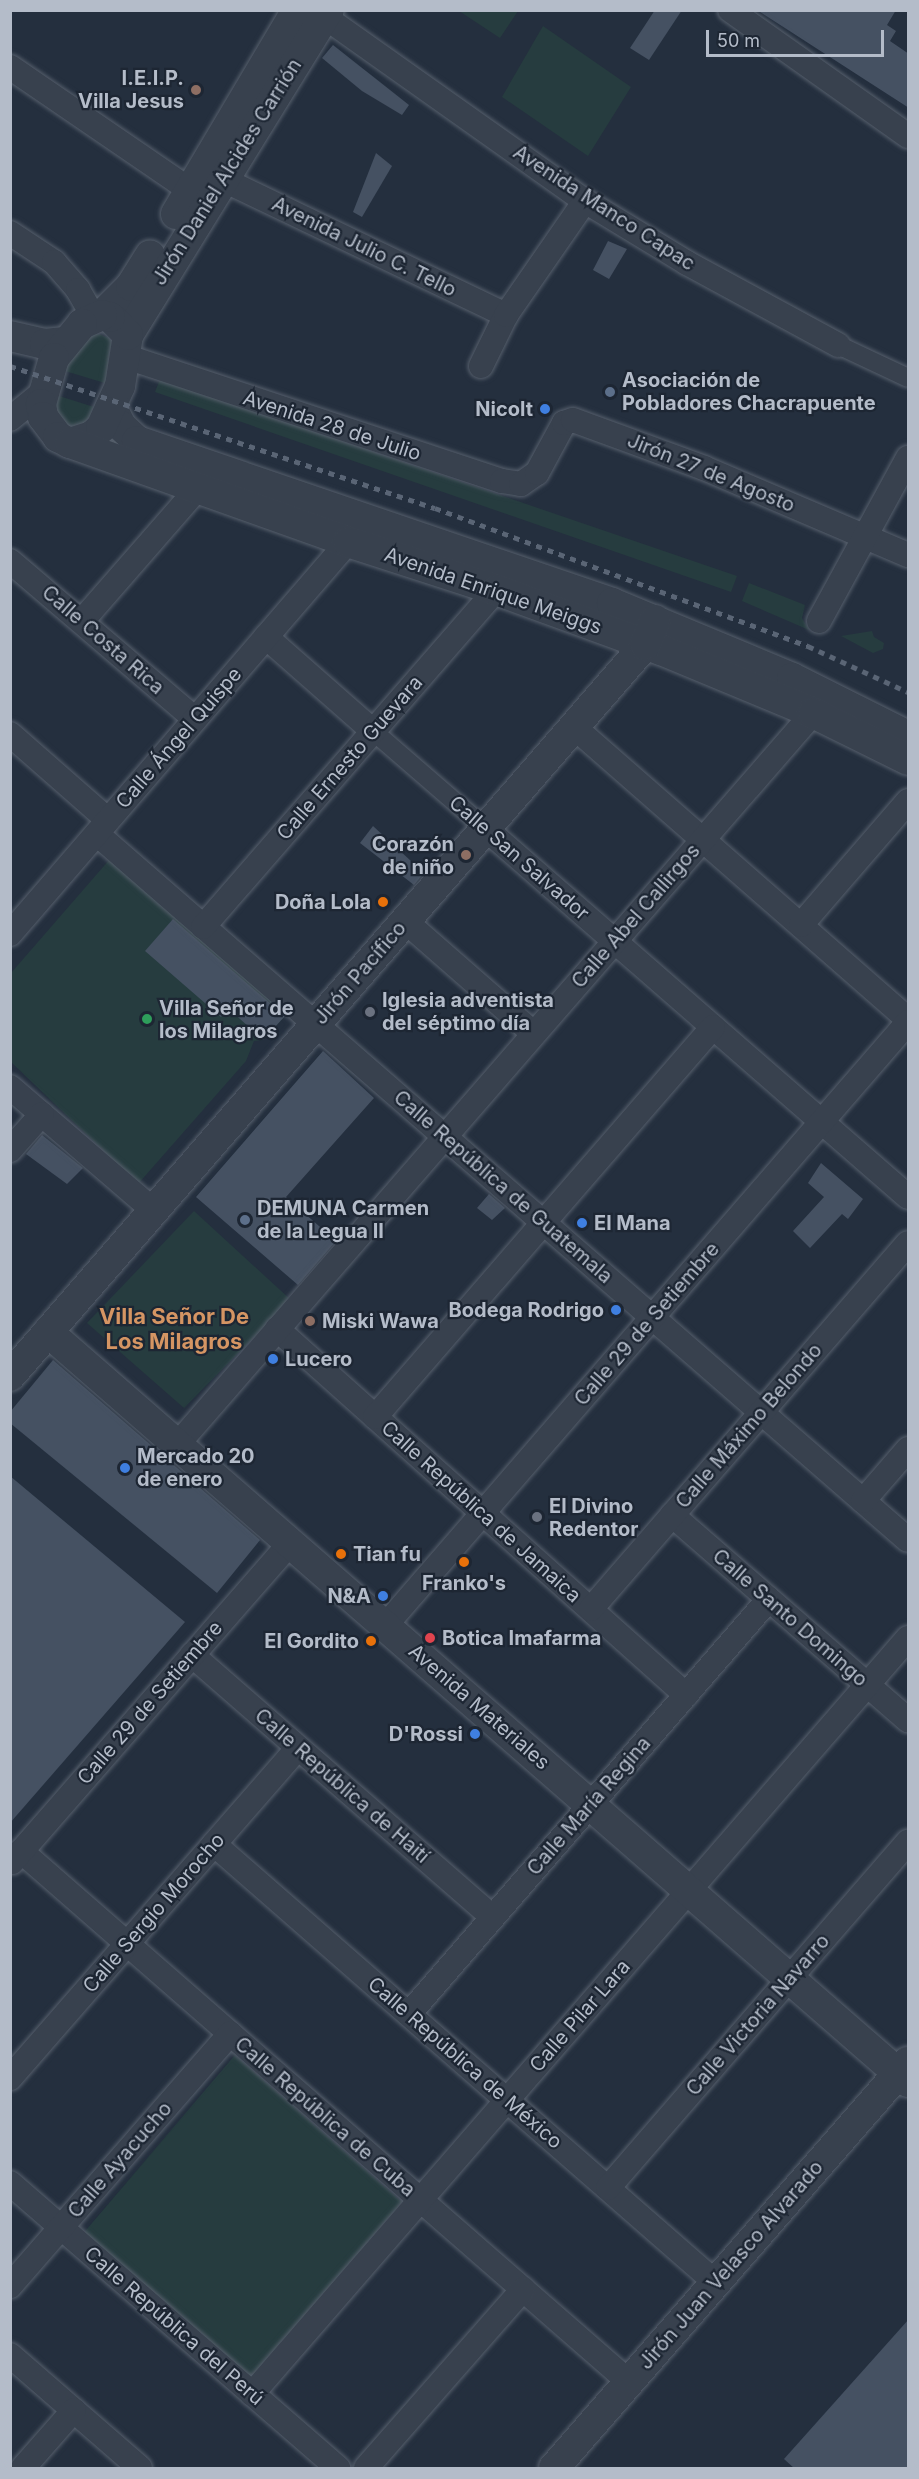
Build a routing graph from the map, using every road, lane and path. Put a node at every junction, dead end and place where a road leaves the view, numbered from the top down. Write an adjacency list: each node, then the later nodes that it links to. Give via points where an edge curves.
1 (730, 10): 4 (street)
2 (317, 12): 5 (street, Jirón Daniel Alcides Carrión); 6 (street, Avenida Manco Capac)
3 (10, 67): 5 (street, Avenida Julio C. Tello)
4 (909, 136)
5 (207, 191): 8 (street, Avenida Julio C. Tello); 9 (street, Jirón Daniel Alcides Carrión, via 131,286); 13 (street, Jirón Daniel Alcides Carrión)
6 (585, 201): 8 (street); 12 (street, Avenida Manco Capac, via 687,263)
7 (10, 232): 9 (street, via 54,262)
8 (506, 315): 15 (street)
9 (98, 317): 11 (street, Jirón Daniel Alcides Carrión); 13 (street, via 118,321)
10 (10, 336): 11 (street, via 45,344)
11 (63, 342): 17 (street)
12 (838, 345): 16 (street, Avenida Manco Capac)
13 (127, 346): 18 (street, Jirón Daniel Alcides Carrión); 23 (street, Avenida 28 de Julio, via 502,481 521,484)
14 (10, 350): 17 (street, via 36,363)
15 (481, 366)
16 (909, 378)
17 (45, 383): 19 (street); 20 (street, Avenida Enrique Meiggs, via 43,417 49,429)
18 (112, 408): 20 (street, Jirón Daniel Alcides Carrión, via 92,436); 21 (street, Avenida Enrique Meiggs)
19 (10, 419)
20 (70, 443): 21 (street, Avenida Enrique Meiggs)
21 (133, 452): 24 (street, Avenida Enrique Meiggs); 32 (street, Avenida Enrique Meiggs)
22 (909, 458): 25 (street)
23 (537, 473): 25 (street, Jirón 27 de Agosto, via 564,423 573,420 704,468)
24 (198, 488): 26 (street, Avenida Enrique Meiggs); 30 (street)
25 (865, 536): 27 (street, Jirón 27 de Agosto); 31 (street)
26 (348, 542): 29 (street, Avenida Enrique Meiggs); 33 (street, Calle Ángel Quispe)
27 (909, 555)
28 (10, 561): 30 (street, Calle Costa Rica)
29 (496, 590): 32 (street, Avenida Enrique Meiggs); 37 (street, Calle Ernesto Guevara)
30 (82, 621): 35 (street, Calle Costa Rica)
31 (819, 621)
32 (650, 633): 34 (street, Avenida Enrique Meiggs); 36 (street, Jirón Pacífico); 39 (street, Avenida Enrique Meiggs, via 792,678)
33 (266, 637): 35 (street, Calle Ángel Quispe); 37 (street, Calle San Salvador)
34 (813, 713): 40 (street, Avenida Enrique Meiggs); 44 (street, Calle Abel Callirgos)
35 (195, 719): 42 (street, Calle Ángel Quispe)
36 (574, 727): 43 (street, Jirón Pacífico); 44 (street)
37 (373, 731): 43 (street, Calle San Salvador); 47 (street, Calle Ernesto Guevara)
38 (10, 734): 42 (street, Calle República de Guatemala)
39 (909, 736)
40 (909, 760)
41 (909, 801): 46 (street)
42 (103, 827): 47 (street, Calle República de Guatemala); 48 (street, Calle Ángel Quispe)
43 (486, 829): 45 (street, Jirón Pacífico); 49 (street, Calle San Salvador)
44 (702, 840): 46 (street); 49 (street, Calle Abel Callirgos)
45 (405, 921): 51 (street, Jirón Pacífico); 53 (street)
46 (801, 925): 50 (street)
47 (203, 927): 51 (street, Calle República de Guatemala)
48 (10, 934)
49 (615, 941): 52 (street, Calle San Salvador); 53 (street, Calle Abel Callirgos)
50 (909, 1020): 56 (street, Calle 29 de Setiembre)
51 (316, 1025): 57 (street, Calle República de Guatemala); 60 (street, Jirón Pacífico)
52 (713, 1027): 56 (street, Calle San Salvador); 61 (street)
53 (534, 1034): 57 (street, Calle Abel Callirgos)
54 (10, 1087): 55 (street)
55 (42, 1114): 58 (street); 60 (street)
56 (822, 1122): 59 (street, Calle San Salvador); 63 (street, Calle 29 de Setiembre)
57 (444, 1137): 61 (street, Calle República de Guatemala); 64 (street, Calle Abel Callirgos)
58 (10, 1150)
59 (909, 1197)
60 (154, 1211): 65 (street, Jirón Pacífico)
61 (543, 1223): 63 (street, Calle República de Guatemala); 68 (street)
62 (909, 1243): 67 (street, Calle Máximo Belondo)
63 (652, 1318): 67 (street, Calle República de Guatemala); 72 (street, Calle 29 de Setiembre)
64 (277, 1329): 68 (street, Calle República de Jamaica); 69 (street, Calle Abel Callirgos)
65 (48, 1332): 66 (street, Jirón Pacífico); 69 (street, Avenida Materiales)
66 (10, 1376)
67 (761, 1413): 71 (street, Calle República de Guatemala); 73 (street, Calle Máximo Belondo)
68 (375, 1417): 72 (street, Calle República de Jamaica)
69 (177, 1445): 75 (street, Avenida Materiales)
70 (909, 1449): 71 (street)
71 (863, 1501): 74 (street, Calle República de Guatemala)
72 (482, 1513): 77 (street, Calle República de Jamaica); 78 (street, Calle 29 de Setiembre)
73 (672, 1515): 76 (street, Calle Santo Domingo); 77 (street, Calle Máximo Belondo)
74 (909, 1540)
75 (290, 1543): 78 (street, Avenida Materiales); 80 (street, Calle 29 de Setiembre)
76 (769, 1599): 81 (street, Calle Santo Domingo); 82 (street, Calle María Regina)
77 (591, 1610): 82 (street, Calle República de Jamaica)
78 (385, 1626): 85 (street, Avenida Materiales)
79 (909, 1638): 81 (street, Calle Pilar Lara)
80 (192, 1655): 84 (street, Calle República de Haití); 88 (street, Calle 29 de Setiembre)
81 (867, 1685): 83 (street, Calle Santo Domingo); 89 (street, Calle Pilar Lara)
82 (686, 1695): 85 (street, Calle María Regina)
83 (909, 1720)
84 (298, 1748): 87 (street, Calle Sergio Morocho); 90 (street, Calle República de Haití)
85 (590, 1805): 89 (street, Avenida Materiales); 90 (street, Calle María Regina)
86 (909, 1842): 92 (street, Calle Victoria Navarro)
87 (214, 1844): 91 (street, Calle Sergio Morocho); 93 (street, Calle República de México)
88 (16, 1858): 91 (street, Calle República de Cuba)
89 (689, 1890): 92 (street, Avenida Materiales); 97 (street, Calle Pilar Lara)
90 (492, 1917): 93 (street, Calle María Regina)
91 (127, 1944): 94 (street, Calle República de Cuba); 96 (street, Calle Sergio Morocho)
92 (790, 1979): 95 (street, Avenida Materiales); 99 (street, Calle Victoria Navarro)
93 (409, 2014): 97 (street, Calle República de México)
94 (230, 2034): 100 (street, Calle República de Cuba); 101 (street, Calle Ayacucho)
95 (905, 2073): 102 (street, Jirón Juan Velasco Alvarado)
96 (10, 2078)
97 (507, 2100): 99 (street, Calle República de México); 100 (street, Calle Pilar Lara)
98 (10, 2183): 101 (street, Calle República del Perú)
99 (608, 2188): 102 (street, Calle República de México)
100 (420, 2200): 104 (street, Calle República de Cuba); 107 (street, Calle Pilar Lara)
101 (62, 2227): 103 (street, Calle Ayacucho); 107 (street, Calle República del Perú)
102 (716, 2283): 106 (street, Jirón Juan Velasco Alvarado)
103 (10, 2286)
104 (523, 2289): 106 (street, Calle República de Cuba); 112 (street)
105 (10, 2355): 108 (street)
106 (629, 2382): 113 (street, Jirón Juan Velasco Alvarado)
107 (252, 2394): 111 (street, Calle República del Perú)
108 (74, 2410): 109 (street); 110 (street)
109 (23, 2469)
110 (140, 2469)
111 (338, 2469)
112 (366, 2469)
113 (554, 2469)

